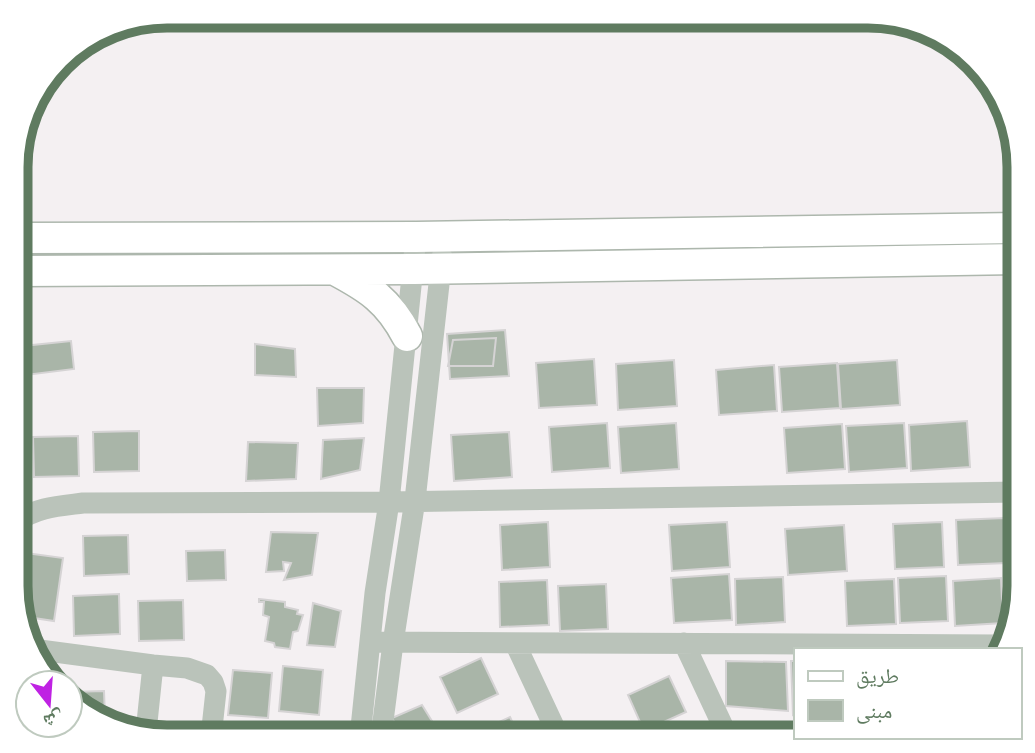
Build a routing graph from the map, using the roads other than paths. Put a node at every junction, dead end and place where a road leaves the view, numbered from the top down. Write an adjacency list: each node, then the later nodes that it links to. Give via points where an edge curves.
1 (1007, 228): 2 (street)
2 (430, 236): 3 (street); 5 (street)
3 (28, 238)
4 (1007, 259): 5 (street)
5 (427, 269): 6 (street); 8 (street); 10 (street)
6 (335, 270): 7 (street); 8 (street, via 383,300)
7 (28, 271)
8 (407, 336): 11 (street)
9 (1007, 492): 10 (street)
10 (415, 500): 11 (street); 13 (street)
11 (389, 502): 12 (street, via 83,503); 13 (street, via 375,593)
12 (28, 514)
13 (382, 643): 14 (street); 21 (street); 22 (street)
14 (516, 643): 15 (street); 23 (street)
15 (684, 643): 16 (street); 24 (street)
16 (993, 645)
17 (45, 651): 18 (street)
18 (153, 665): 19 (street); 20 (street, via 198,670 213,681)
19 (147, 723)
20 (212, 725)
21 (363, 725)
22 (381, 725)
23 (554, 725)
24 (723, 725)

